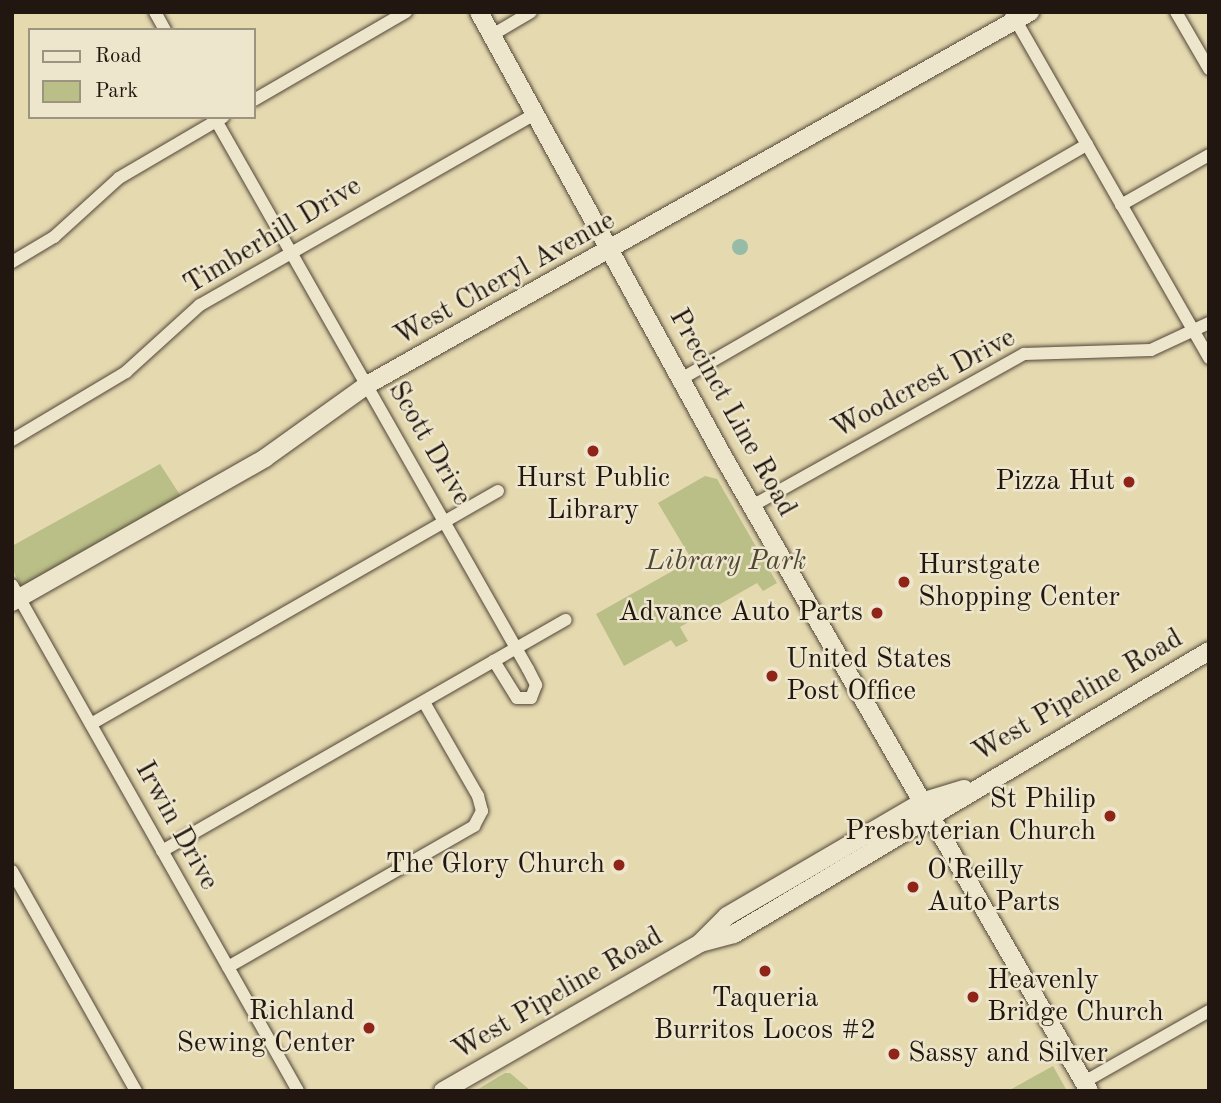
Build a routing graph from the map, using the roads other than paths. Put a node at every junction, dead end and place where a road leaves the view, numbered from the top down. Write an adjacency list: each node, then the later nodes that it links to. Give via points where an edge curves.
1 (155, 12): 7 (street)
2 (406, 12): 10 (street)
3 (479, 12): 8 (main road, Precinct Line Road)
4 (531, 12): 8 (street)
5 (1176, 12): 9 (street)
6 (1019, 15): 13 (street); 16 (main road, West Cheryl Avenue)
7 (164, 28)
8 (492, 35): 11 (main road, Precinct Line Road)
9 (1209, 69)
10 (256, 99)
11 (536, 113): 16 (main road, Precinct Line Road); 17 (street, Timberhill Drive)
12 (218, 119): 17 (street, Scott Drive); 18 (street, via 119,178 54,237)
13 (1087, 145): 15 (street); 22 (street)
14 (1209, 155): 15 (street)
15 (1121, 205): 20 (street)
16 (614, 248): 22 (main road, Precinct Line Road); 23 (main road, West Cheryl Avenue)
17 (291, 252): 23 (street, Scott Drive); 24 (street, Timberhill Drive, via 200,305 126,373)
18 (12, 262)
19 (1209, 323): 20 (street, Woodcrest Drive)
20 (1193, 332): 21 (street); 26 (street, Woodcrest Drive, via 1151,350 1047,349 1016,357)
21 (1209, 359)
22 (681, 379): 26 (main road, Precinct Line Road)
23 (367, 385): 27 (street, Scott Drive); 28 (main road, West Cheryl Avenue, via 265,458)
24 (12, 440)
25 (498, 491): 27 (street)
26 (752, 506): 36 (main road, Precinct Line Road)
27 (445, 522): 30 (street, Scott Drive); 34 (street)
28 (15, 595): 34 (street, Irwin Drive)
29 (565, 620): 30 (street)
30 (516, 649): 32 (street); 32 (street, Scott Drive, via 536,685 531,698 517,698)
31 (1209, 651): 35 (main road, West Pipeline Road)
32 (494, 661): 33 (street)
33 (424, 702): 38 (street); 41 (street, via 478,796 482,811 474,827)
34 (90, 724): 38 (street, Irwin Drive)
35 (974, 786): 36 (main road, West Pipeline Road); 37 (main road, West Pipeline Road)
36 (924, 801): 37 (main road, Precinct Line Road); 40 (main road, West Pipeline Road, via 727,916)
37 (934, 818): 40 (main road, West Pipeline Road, via 734,933); 43 (main road, Precinct Line Road)
38 (162, 851): 41 (street, Irwin Drive)
39 (12, 871): 44 (street)
40 (700, 943): 46 (main road, West Pipeline Road)
41 (228, 967): 45 (street, Irwin Drive)
42 (1209, 1011): 43 (street)
43 (1087, 1086)
44 (136, 1091)
45 (298, 1091)
46 (443, 1091)

